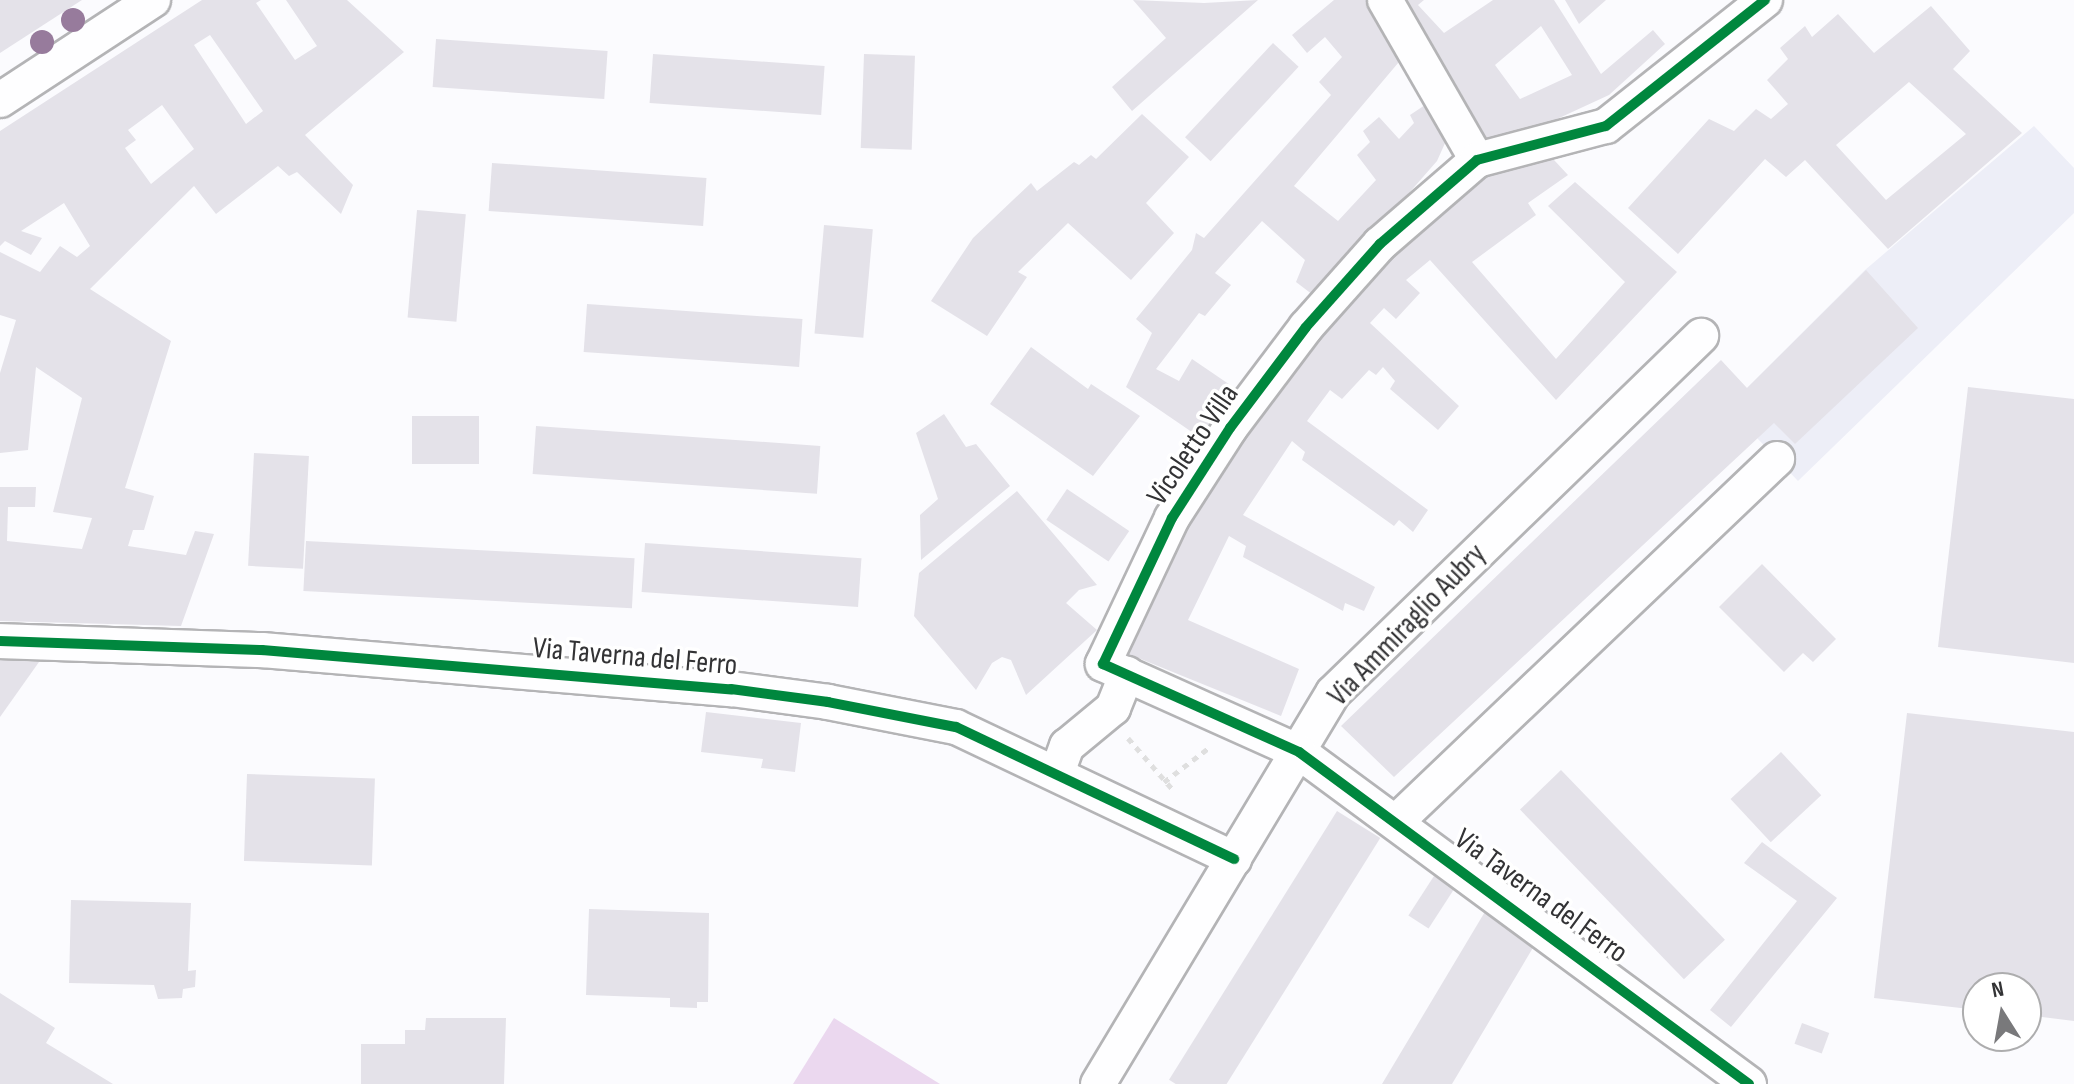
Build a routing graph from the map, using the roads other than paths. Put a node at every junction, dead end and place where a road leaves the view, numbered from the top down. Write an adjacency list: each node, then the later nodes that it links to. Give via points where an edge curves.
1 (153, 0): 4 (street)
2 (1385, 0): 5 (street)
3 (1765, 0): 5 (street, via 1606,126)
4 (0, 100)
5 (1477, 160): 9 (street, Vicoletto Villa, via 1380,244 1306,327 1230,428 1172,518 1103,664)
6 (1701, 336): 10 (street, Via Ammiraglio Aubry, via 1333,693)
7 (1777, 459): 12 (street)
8 (0, 641): 11 (street, Via Taverna del Ferro, via 262,650 731,689 956,727)
9 (1127, 674): 10 (street, Vicoletto Villa); 11 (street, via 1106,713 1067,746)
10 (1299, 752): 12 (street, Via Taverna del Ferro); 13 (street, Via Ammiraglio Aubry)
11 (1057, 773): 13 (street, Via Taverna del Ferro)
12 (1397, 821): 15 (street, Via Taverna del Ferro)
13 (1234, 859): 14 (street, Via Ammiraglio Aubry)
14 (1098, 1084)
15 (1749, 1084)

